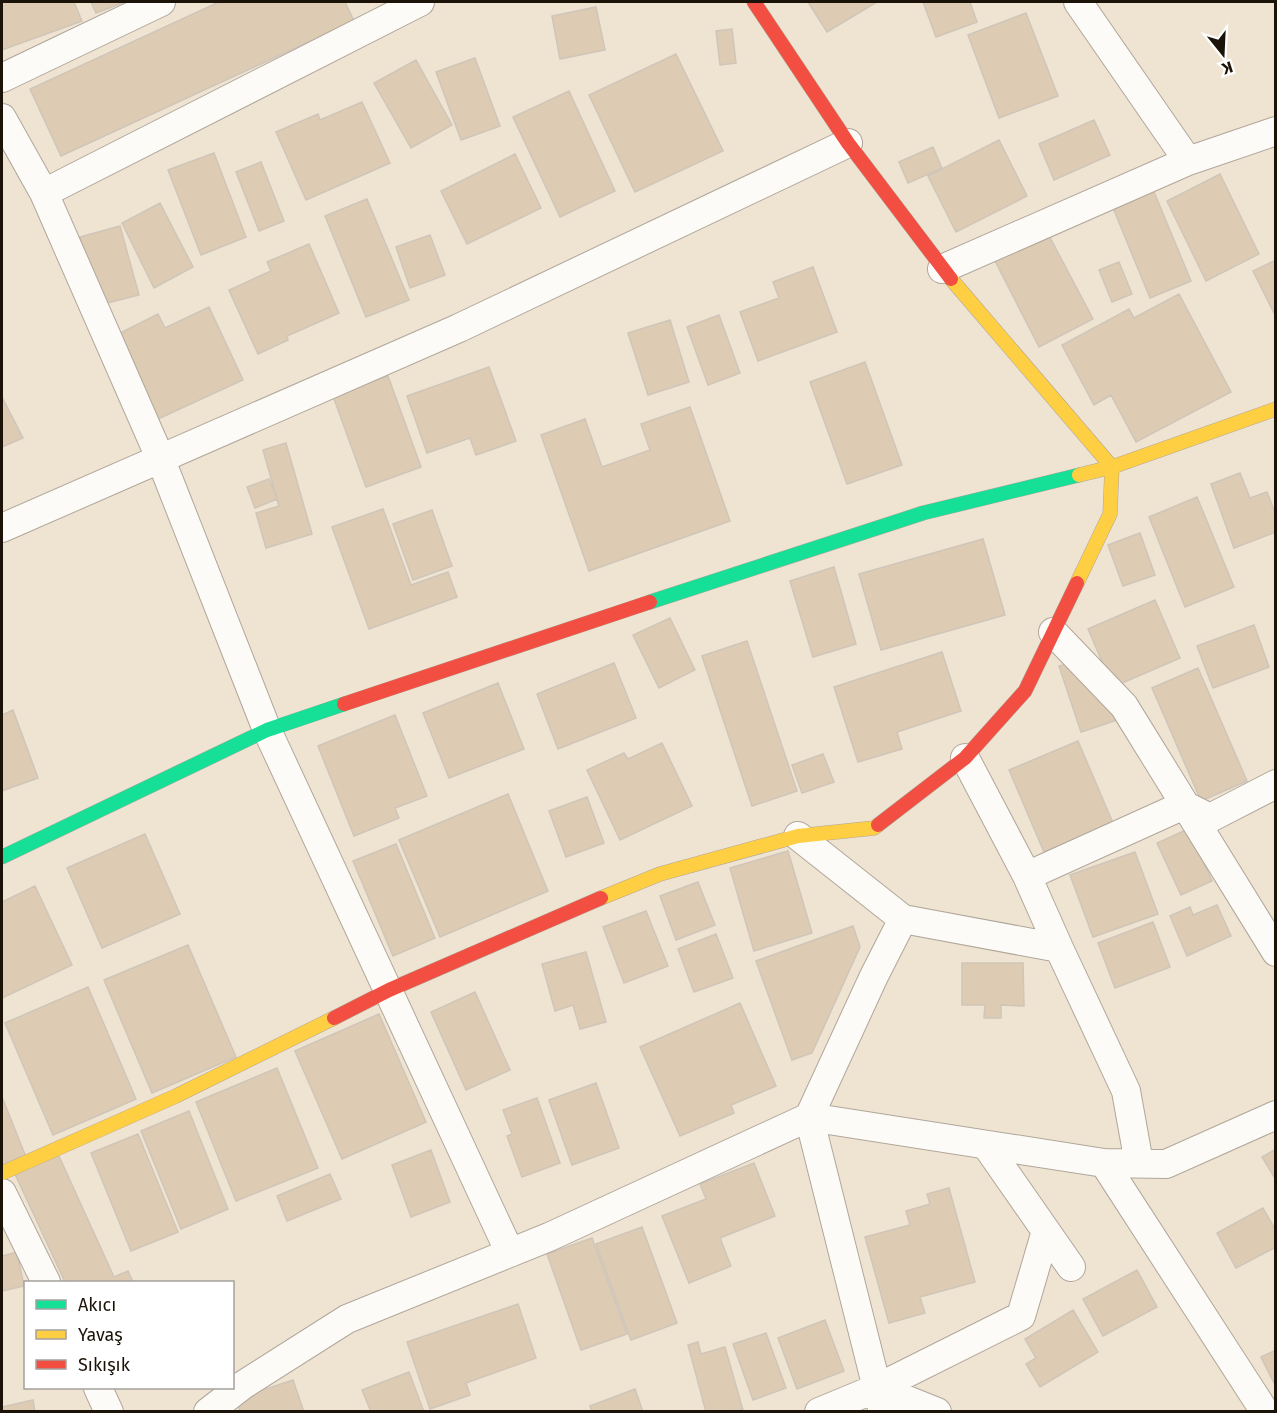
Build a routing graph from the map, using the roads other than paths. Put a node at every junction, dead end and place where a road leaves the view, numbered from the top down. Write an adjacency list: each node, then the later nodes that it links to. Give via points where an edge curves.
1 (160, 2): 5 (street)
2 (420, 2): 10 (street)
3 (754, 2): 8 (street)
4 (1078, 2): 9 (street)
5 (2, 78)
6 (2, 118): 10 (street)
7 (1275, 131): 9 (street)
8 (848, 143): 11 (street); 13 (street, via 459,328)
9 (1188, 161): 11 (street)
10 (44, 194): 13 (street)
11 (942, 269): 14 (street)
12 (1275, 409): 14 (street)
13 (161, 459): 15 (street); 17 (street)
14 (1112, 467): 16 (street, via 1110,514); 17 (street, via 923,513)
15 (2, 528)
16 (1053, 632): 18 (street, via 1025,691); 20 (street, via 1124,706)
17 (267, 730): 22 (street); 27 (street)
18 (965, 758): 21 (street, via 874,828); 23 (street)
19 (1275, 784): 20 (street, via 1210,818)
20 (1184, 805): 23 (street); 26 (street)
21 (798, 836): 24 (street); 27 (street, via 660,874)
22 (2, 857)
23 (1027, 876): 25 (street)
24 (903, 919): 25 (street); 29 (street)
25 (1059, 948): 32 (street, via 1126,1090)
26 (1275, 952)
27 (389, 990): 33 (street, via 176,1096); 36 (street)
28 (1275, 1115): 32 (street, via 1167,1164)
29 (809, 1117): 30 (street); 36 (street); 40 (street)
30 (986, 1145): 31 (street); 35 (street)
31 (1104, 1163): 32 (street); 45 (street)
32 (1139, 1163)
33 (2, 1173)
34 (2, 1193): 38 (street)
35 (1046, 1231): 37 (street); 40 (street, via 1020,1316)
36 (510, 1253): 42 (street, via 347,1319)
37 (1071, 1268)
38 (46, 1281)
39 (98, 1389): 41 (street)
40 (880, 1400): 43 (street); 44 (street)
41 (110, 1412)
42 (208, 1412)
43 (819, 1412)
44 (937, 1412)
45 (1265, 1412)

